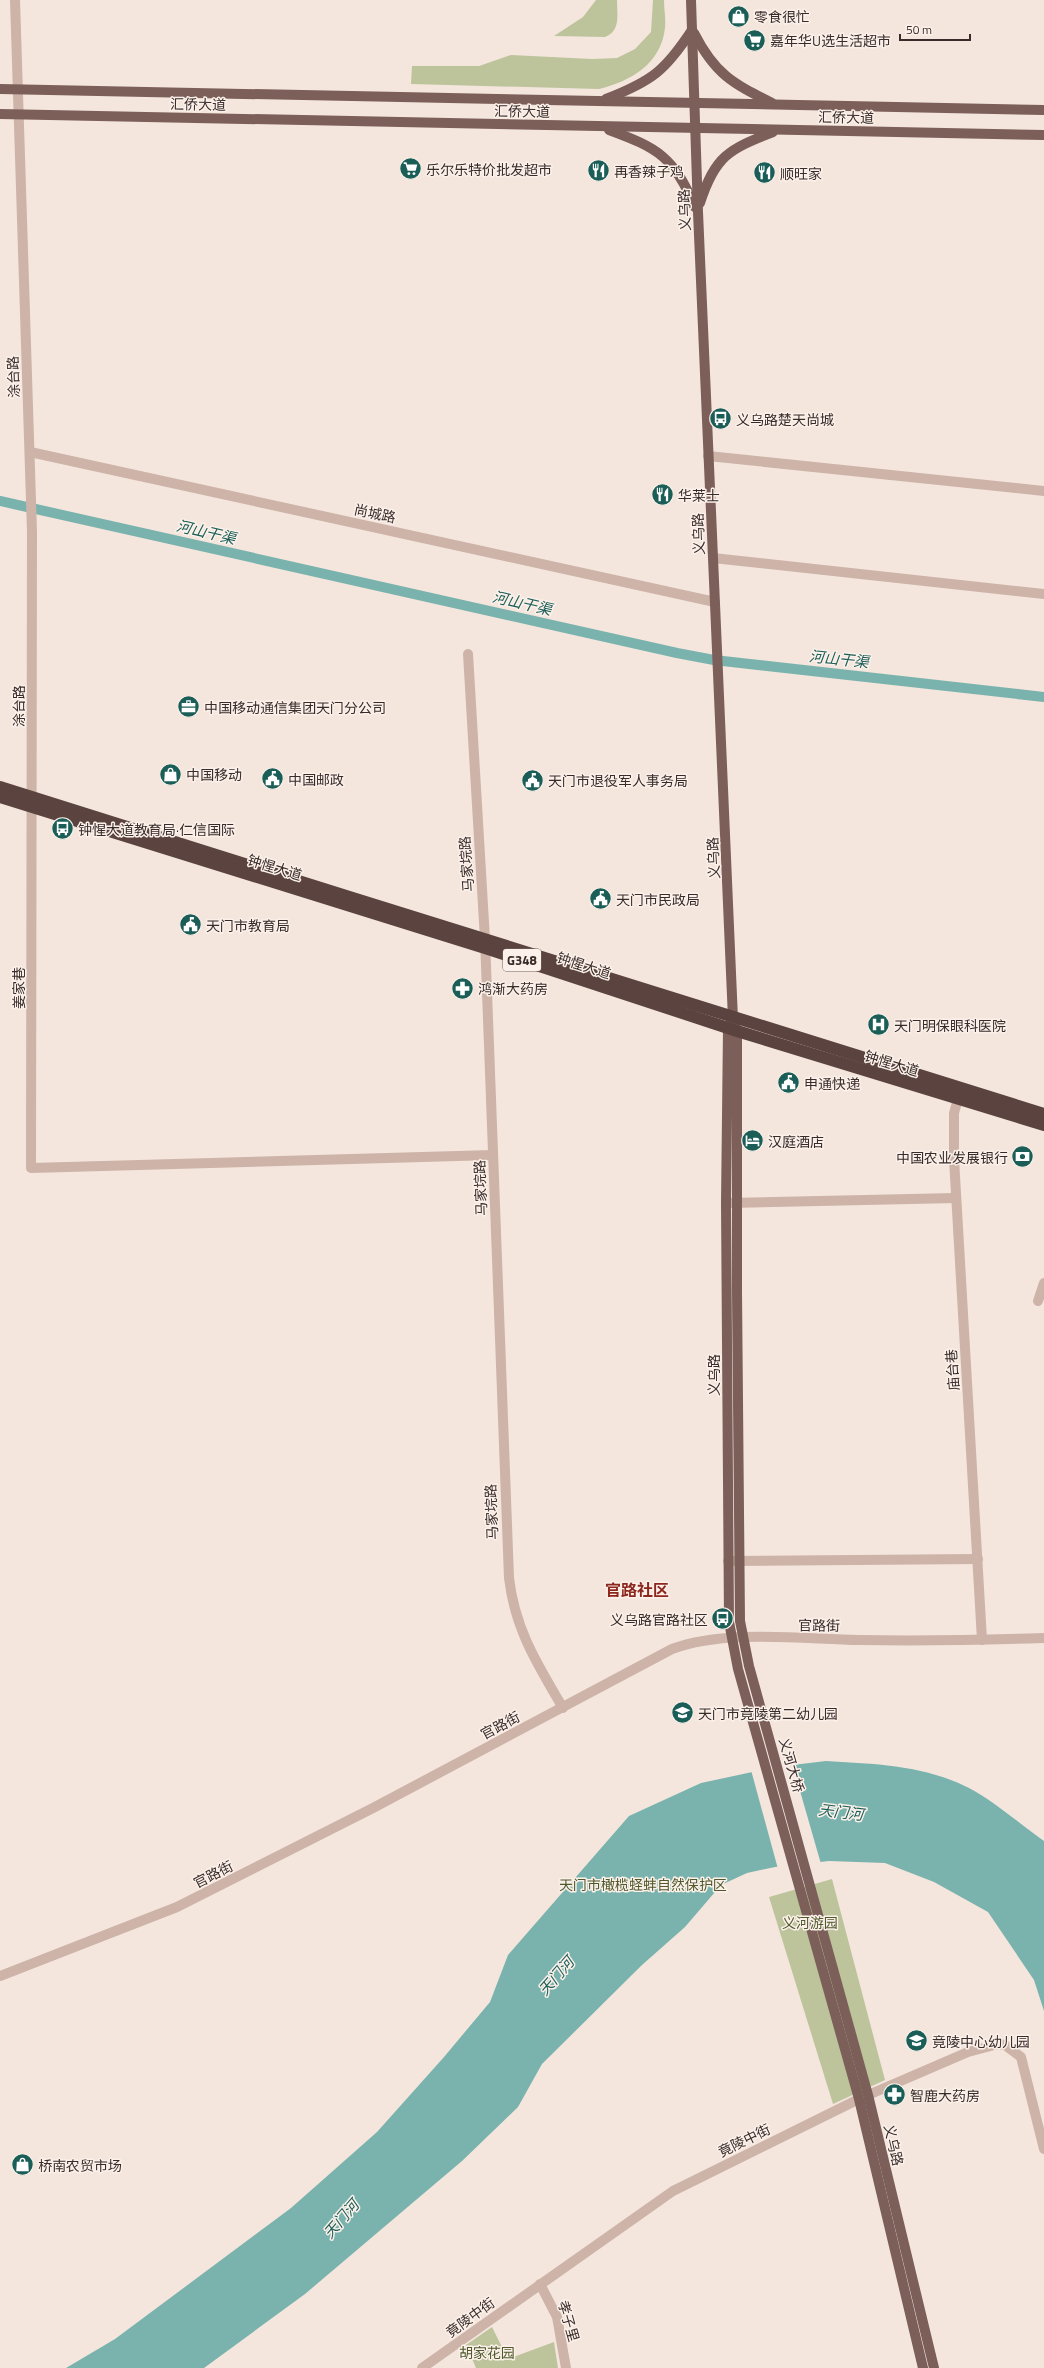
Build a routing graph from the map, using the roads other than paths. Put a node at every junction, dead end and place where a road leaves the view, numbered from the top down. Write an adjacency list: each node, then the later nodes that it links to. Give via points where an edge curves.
1 (15, 0): 5 (street, 涂台路)
2 (691, 0): 3 (main road, 义乌路)
3 (692, 30): 6 (main road, via 658,74 639,86); 7 (main road, 义乌路); 8 (main road, via 718,70 738,85)
4 (0, 89): 5 (main road, 汇侨大道)
5 (18, 90): 6 (main road, 汇侨大道); 11 (street, 涂台路)
6 (601, 100): 7 (main road, 汇侨大道)
7 (695, 103): 8 (main road, 汇侨大道); 13 (main road, 义乌路)
8 (775, 104): 9 (main road, 汇侨大道)
9 (1044, 110)
10 (0, 114): 11 (main road, 汇侨大道)
11 (18, 114): 12 (main road, 汇侨大道); 17 (street, 涂台路)
12 (601, 127): 13 (main road, 汇侨大道); 16 (main road, via 644,143 669,160 682,178)
13 (696, 128): 14 (main road, 汇侨大道); 16 (main road, 义乌路)
14 (778, 130): 15 (main road, 汇侨大道); 16 (main road, via 737,147 720,161 708,180)
15 (1044, 135)
16 (698, 212): 18 (main road, 义乌路)
17 (30, 452): 22 (street, 尚城路); 27 (street, 涂台路)
18 (708, 456): 19 (street); 20 (main road, 义乌路)
19 (1044, 492)
20 (713, 558): 21 (street); 22 (main road, 义乌路)
21 (1044, 594)
22 (715, 602): 32 (main road, 义乌路)
23 (468, 654): 30 (street, 马家垸路)
24 (0, 779): 27 (highway)
25 (0, 787): 27 (highway, 钟惺大道 / G348)
26 (0, 797): 27 (highway, 钟惺大道 / G348)
27 (33, 802): 28 (highway); 29 (highway, 钟惺大道 / G348, via 201,846); 29 (highway, 钟惺大道 / G348, via 154,849); 39 (street, 姜家巷, via 31,1168)
28 (0, 805)
29 (333, 896): 30 (highway, 钟惺大道 / G348); 30 (highway)
30 (485, 943): 31 (highway, 钟惺大道 / G348); 31 (highway, via 579,986); 39 (street, 马家垸路)
31 (621, 988): 32 (highway, 钟惺大道 / G348)
32 (733, 1026): 33 (highway, 钟惺大道 / G348); 41 (main road, 义乌路); 42 (main road, 义乌路)
33 (814, 1049): 34 (highway, 钟惺大道 / G348); 35 (highway, via 852,1048); 36 (highway, 钟惺大道 / G348)
34 (957, 1101): 37 (highway, 钟惺大道 / G348); 38 (highway); 40 (street, 庙台巷, via 954,1132)
35 (1044, 1106)
36 (1044, 1114)
37 (1044, 1125)
38 (1044, 1132)
39 (493, 1155): 52 (street, 马家垸路, via 510,1588 522,1635)
40 (956, 1198): 42 (street); 45 (street, 庙台巷)
41 (726, 1203): 42 (street); 46 (main road, 义乌路)
42 (737, 1203): 47 (main road, 义乌路)
43 (1044, 1283): 44 (street)
44 (1038, 1301)
45 (978, 1559): 47 (street); 51 (street, 庙台巷)
46 (728, 1561): 47 (street); 49 (main road, 义乌路)
47 (739, 1561): 48 (main road, 义乌路)
48 (743, 1637): 49 (street, 官路街); 51 (street, 官路街); 53 (main road, 义乌路)
49 (730, 1638): 52 (street, 官路街, via 703,1640 672,1650); 54 (main road, 义乌路)
50 (1044, 1638): 51 (street, 官路街)
51 (982, 1640)
52 (563, 1708): 57 (street, 官路街, via 177,1908)
53 (766, 1725): 55 (main road, 义河大桥)
54 (754, 1728): 56 (main road, 义河大桥)
55 (810, 1883): 58 (main road, 义乌路)
56 (799, 1886): 58 (main road, 义乌路)
57 (0, 1976)
58 (863, 2097): 59 (street, 竟陵中街, via 968,2052 998,2044 1005,2045 1016,2052 1024,2065); 60 (street, 竟陵中街, via 673,2191); 63 (main road, 义乌路); 64 (main road, 义乌路)
59 (1044, 2148)
60 (540, 2284): 61 (street, 竟陵中街); 62 (street, 孝子里, via 557,2317)
61 (422, 2368)
62 (566, 2368)
63 (923, 2368)
64 (934, 2368)

